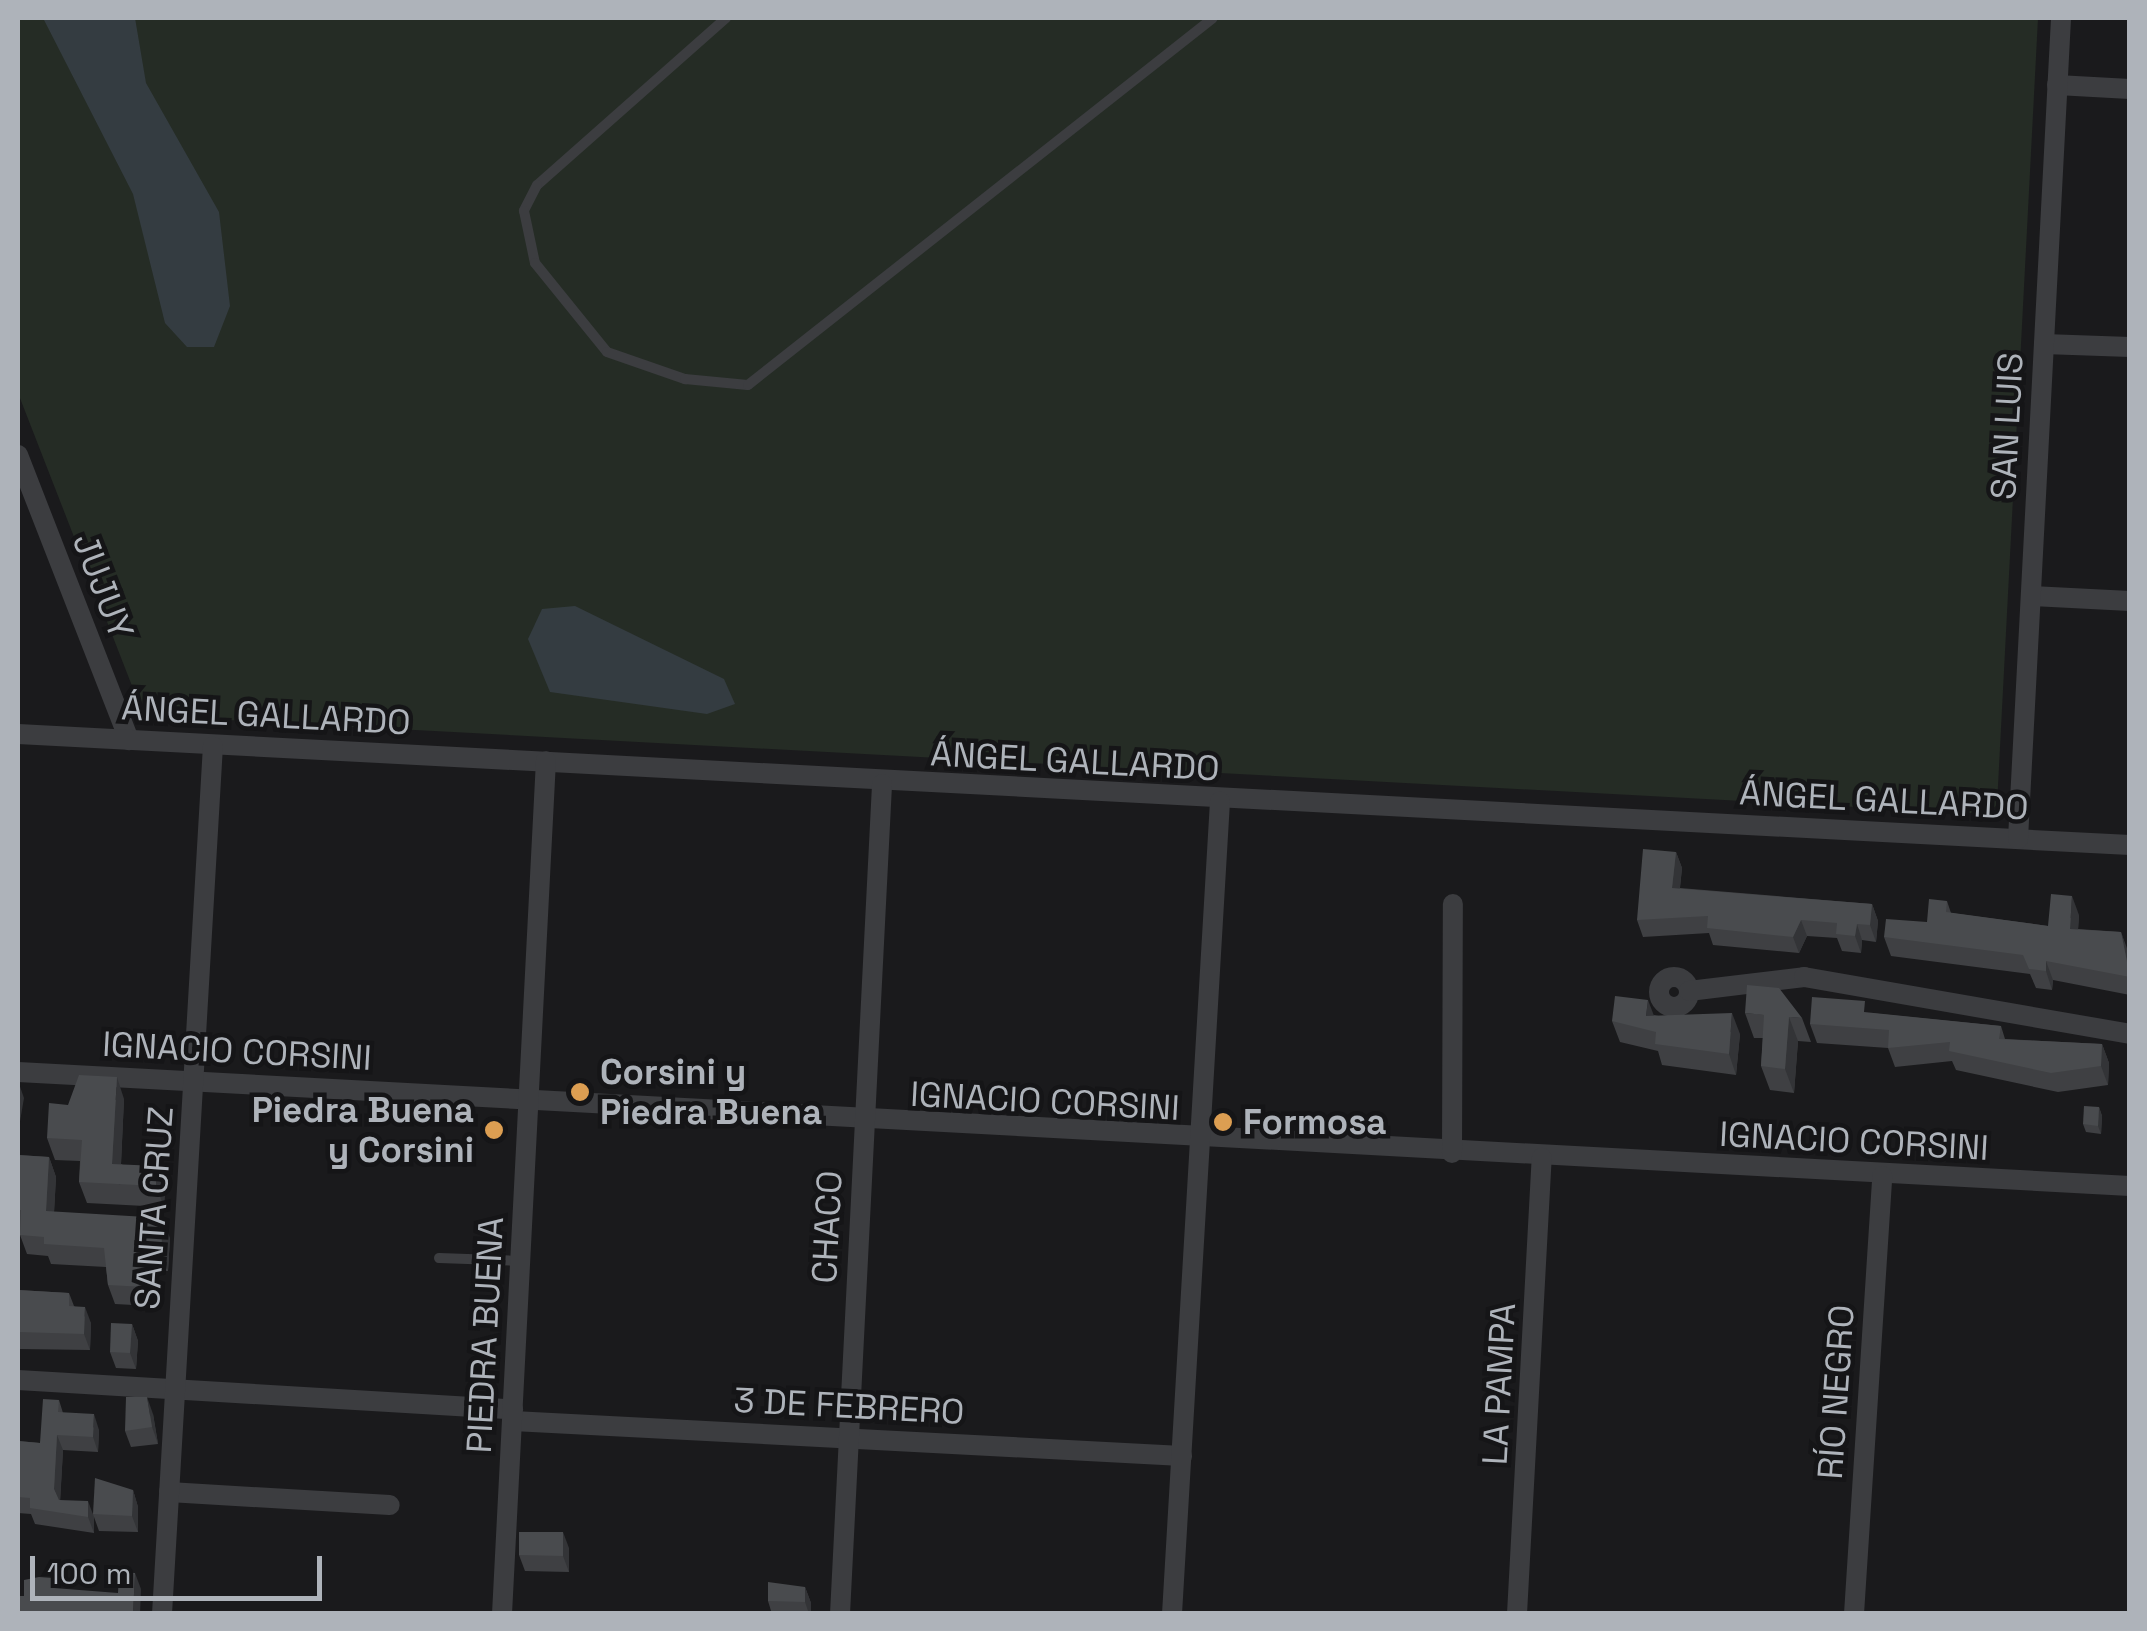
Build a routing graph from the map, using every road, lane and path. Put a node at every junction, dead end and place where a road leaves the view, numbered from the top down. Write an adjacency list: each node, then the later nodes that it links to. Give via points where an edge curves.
1 (726, 18): 2 (lane, via 536,186 524,211 535,263 608,352 685,379 748,385)
2 (1213, 18)
3 (2060, 18): 4 (street, SAN LUIS)
4 (2057, 85): 5 (street); 6 (street, SAN LUIS)
5 (2130, 89)
6 (2044, 344): 7 (street); 9 (street, SAN LUIS)
7 (2130, 348)
8 (19, 465): 12 (street, JUJUY)
9 (2031, 596): 10 (street); 17 (street, SAN LUIS)
10 (2130, 601)
11 (18, 734): 12 (street, ÁNGEL GALLARDO)
12 (129, 740): 13 (street, ÁNGEL GALLARDO)
13 (213, 746): 14 (street, ÁNGEL GALLARDO); 23 (street, SANTA CRUZ)
14 (546, 760): 15 (street, ÁNGEL GALLARDO); 24 (street, PIEDRA BUENA)
15 (882, 784): 16 (street, ÁNGEL GALLARDO); 25 (street, CHACO)
16 (1220, 801): 17 (street, ÁNGEL GALLARDO); 26 (street)
17 (2018, 838): 18 (street, ÁNGEL GALLARDO)
18 (2130, 845)
19 (1453, 904): 27 (street)
20 (1689, 992): 21 (street, via 1804,978)
21 (2130, 1034)
22 (18, 1072): 23 (street, IGNACIO CORSINI)
23 (195, 1079): 24 (street, IGNACIO CORSINI); 34 (street, SANTA CRUZ)
24 (530, 1102): 25 (street, IGNACIO CORSINI); 32 (street, PIEDRA BUENA)
25 (866, 1122): 26 (street, IGNACIO CORSINI); 36 (street, CHACO)
26 (1200, 1142): 27 (street, IGNACIO CORSINI); 37 (street)
27 (1452, 1153): 28 (street, IGNACIO CORSINI)
28 (1542, 1158): 29 (street, IGNACIO CORSINI); 44 (street, LA PAMPA)
29 (1882, 1176): 30 (street, IGNACIO CORSINI); 45 (street, RÍO NEGRO)
30 (2130, 1186)
31 (439, 1258): 32 (lane)
32 (522, 1261): 35 (street, PIEDRA BUENA)
33 (18, 1380): 34 (street, 3 DE FEBRERO)
34 (174, 1390): 35 (street, 3 DE FEBRERO); 38 (street, SANTA CRUZ)
35 (513, 1415): 36 (street, 3 DE FEBRERO); 41 (street, PIEDRA BUENA)
36 (848, 1438): 37 (street, 3 DE FEBRERO); 42 (street, CHACO)
37 (1182, 1456): 43 (street)
38 (168, 1492): 39 (street); 40 (street, SANTA CRUZ)
39 (390, 1505)
40 (162, 1614)
41 (502, 1614)
42 (840, 1614)
43 (1172, 1614)
44 (1517, 1614)
45 (1854, 1614)

